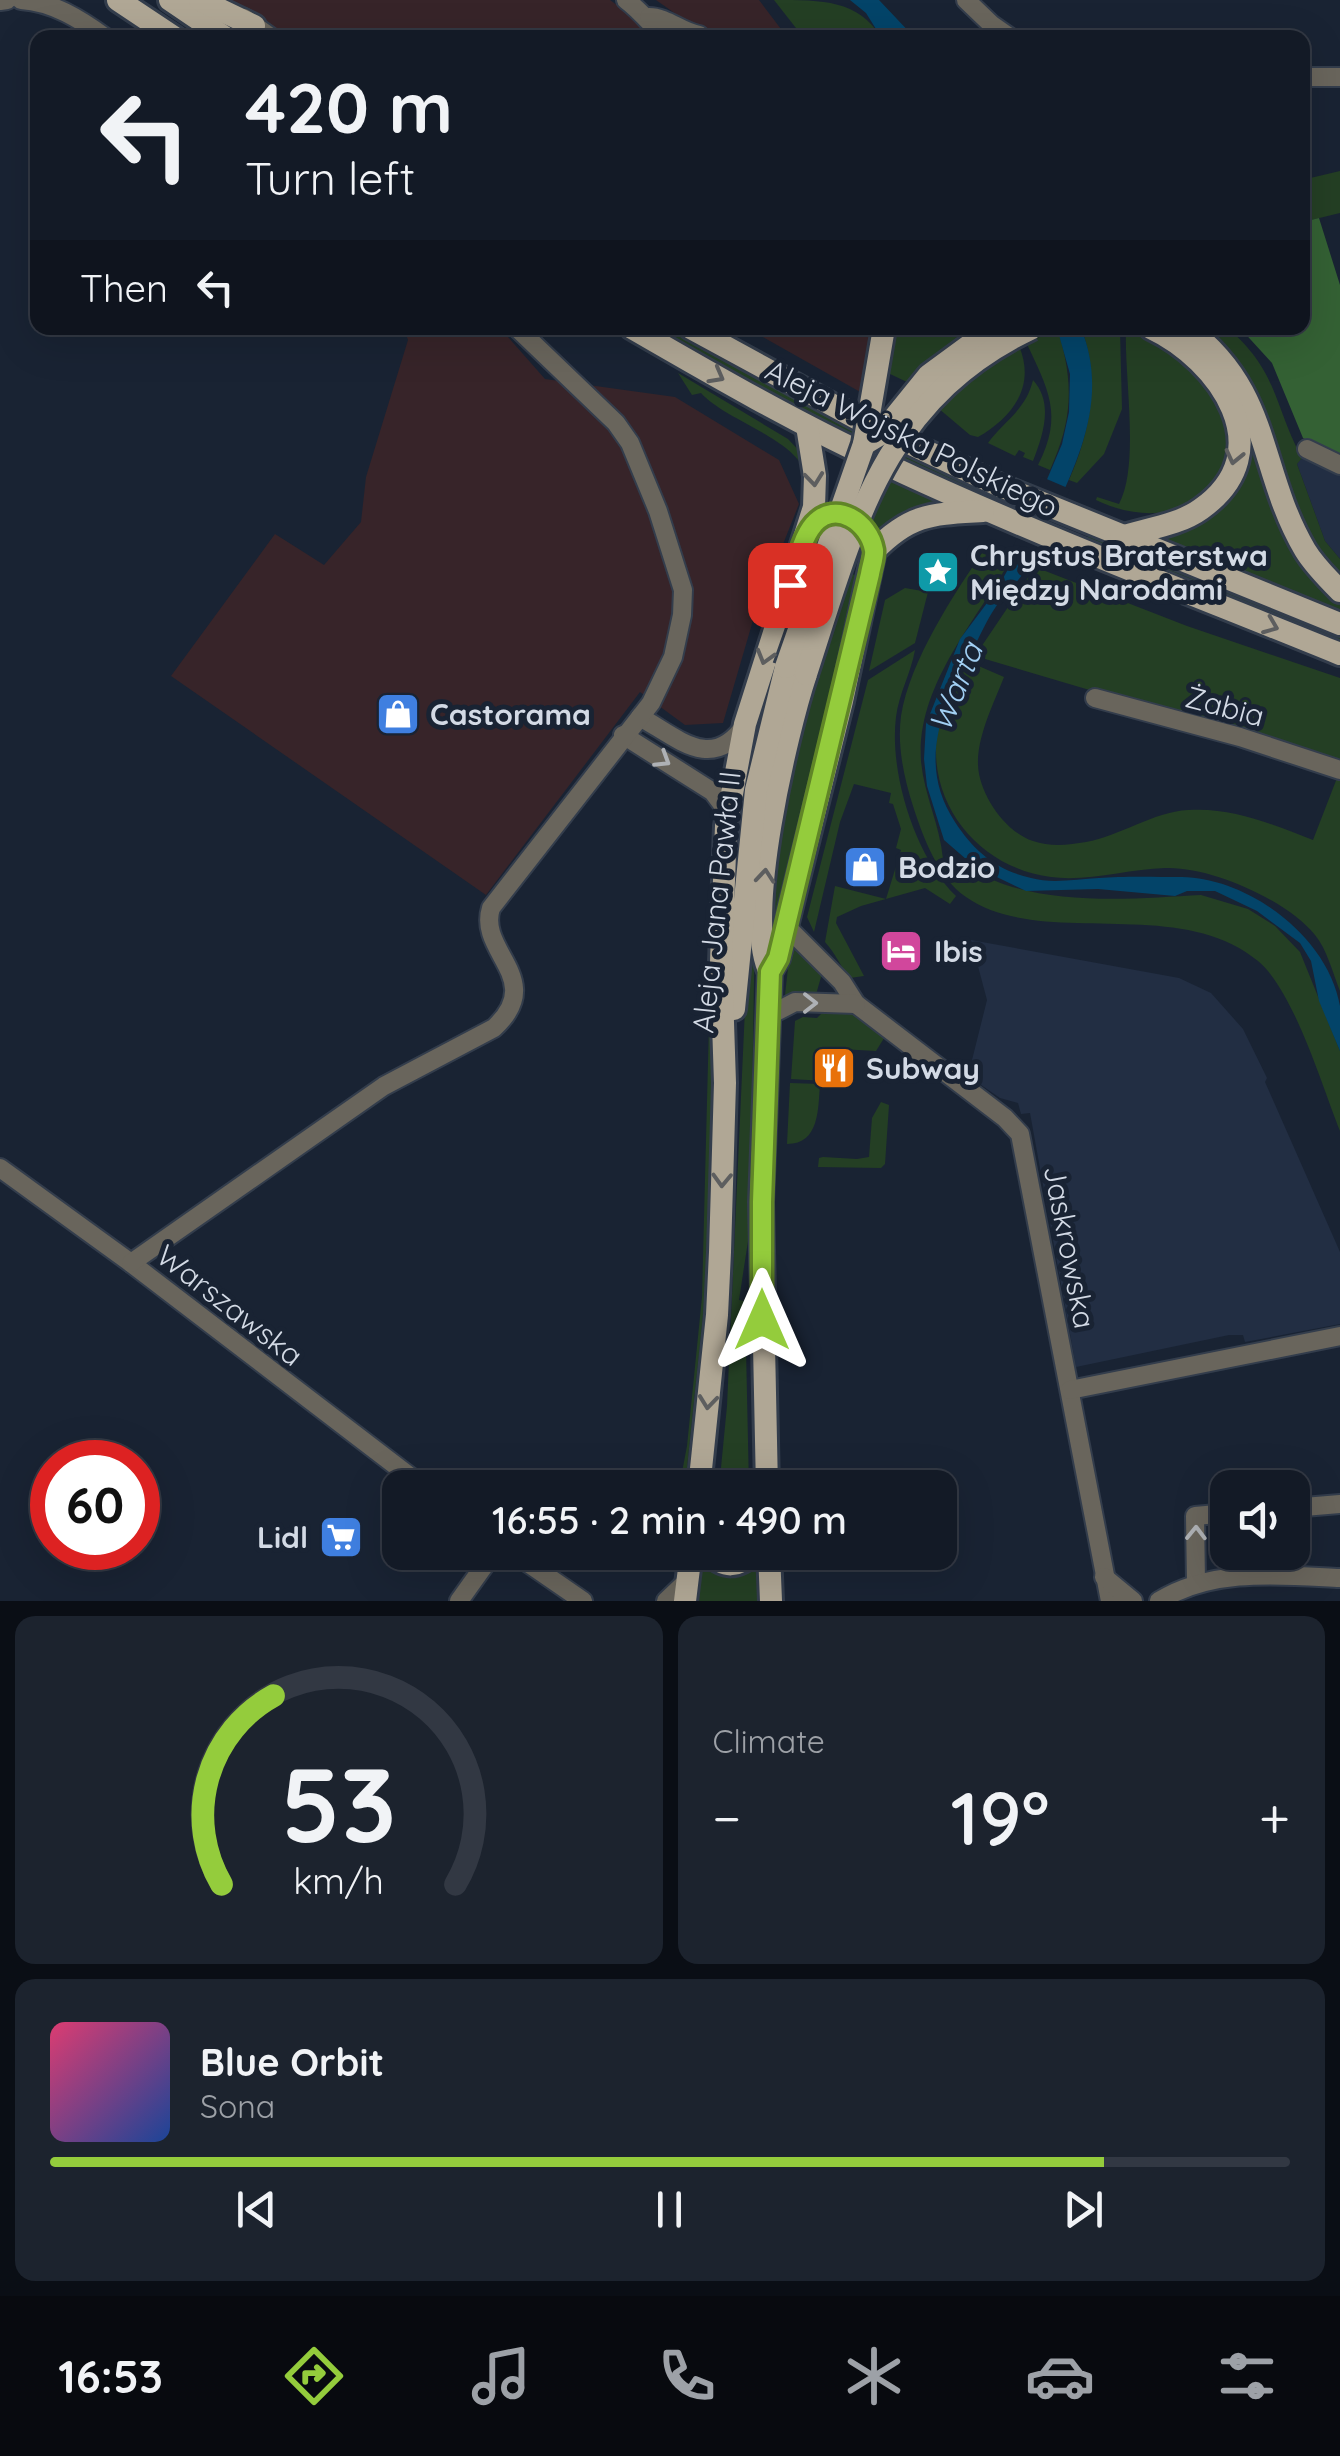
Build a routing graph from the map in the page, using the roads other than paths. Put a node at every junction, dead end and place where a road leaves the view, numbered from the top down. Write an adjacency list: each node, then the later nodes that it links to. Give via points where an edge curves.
1 (21, 0): 9 (street, via 53,6)
2 (118, 0): 10 (main road)
3 (170, 0): 11 (main road)
4 (200, 0): 12 (main road)
5 (219, 0): 13 (street)
6 (626, 0): 8 (street)
7 (966, 0): 16 (street)
8 (649, 17): 14 (street); 15 (street)
9 (93, 30)
10 (163, 30)
11 (214, 30)
12 (259, 30)
13 (260, 30)
14 (655, 30)
15 (680, 30)
16 (1000, 30)
17 (1310, 77): 18 (street)
18 (1340, 77)
19 (523, 335): 42 (street, via 630,443 683,590 674,657)
20 (644, 335): 29 (main road, Aleja Wojska Polskiego, one-way to 29)
21 (704, 335): 28 (main road, Aleja Wojska Polskiego)
22 (728, 335): 28 (main road)
23 (883, 335): 30 (main road, Aleja Jana Pawła II, bridge)
24 (983, 335): 30 (main road, bridge, via 929,375 882,433)
25 (1018, 335): 40 (main road, bridge, via 964,368 893,448)
26 (1166, 335): 35 (main road, one-way to 35, via 1213,373 1234,409 1238,448 1224,486 1202,509)
27 (1196, 335): 37 (main road, via 1234,373 1305,550)
28 (775, 375): 35 (main road, Aleja Wojska Polskiego)
29 (806, 426): 33 (main road, Aleja Wojska Polskiego); 34 (main road, Aleja Jana Pawła II, one-way to 34, via 816,489)
30 (864, 444): 40 (main road, Aleja Jana Pawła II, bridge)
31 (1307, 450): 32 (street)
32 (1340, 465)
33 (987, 510): 36 (main road, via 914,519); 39 (main road, Aleja Wojska Polskiego, one-way to 39)
34 (808, 532): 36 (main road, via 822,517 843,514 862,526); 43 (main road, Aleja Jana Pawła II, one-way to 43)
35 (1121, 538): 38 (main road, Aleja Wojska Polskiego)
36 (874, 551): 47 (main road, Aleja Jana Pawła II)
37 (1340, 591)
38 (1340, 624)
39 (1340, 654)
40 (796, 670): 48 (main road, one-way to 40, via 762,957 766,858); 51 (main road, Aleja Jana Pawła II, via 765,742 748,839)
41 (1095, 698): 45 (street, Żabia)
42 (640, 717): 43 (street, via 705,750 731,743); 44 (street)
43 (745, 724): 46 (main road, Aleja Jana Pawła II)
44 (623, 734): 46 (street, one-way to 46, via 713,792); 53 (street, via 491,908 488,924 514,982 503,1020 384,1086)
45 (1340, 770)
46 (726, 826): 51 (main road, Aleja Jana Pawła II)
47 (784, 924): 48 (main road, Aleja Jana Pawła II); 49 (street, Jaskrowska)
48 (770, 972): 50 (main road, Aleja Jana Pawła II)
49 (856, 1004): 50 (street, one-way to 49, via 795,1002); 55 (street, Jaskrowska, via 1020,1134)
50 (768, 1016): 58 (main road, Aleja Jana Pawła II, via 762,1202)
51 (726, 1083): 57 (main road, Aleja Jana Pawła II, one-way to 57, via 717,1316)
52 (0, 1168): 53 (street, Warszawska)
53 (131, 1263): 56 (street, Warszawska)
54 (1340, 1336): 55 (street)
55 (1070, 1390): 65 (street, Jaskrowska)
56 (401, 1470)
57 (701, 1470)
58 (768, 1470)
59 (1340, 1504): 60 (street)
60 (1310, 1506)
61 (1210, 1515): 67 (street, one-way to 61, via 1195,1516)
62 (481, 1570): 69 (street)
63 (538, 1570): 70 (street)
64 (770, 1570): 72 (main road)
65 (1104, 1576): 73 (street, Jaskrowska); 74 (street)
66 (1340, 1578): 67 (street)
67 (1196, 1582): 75 (street)
68 (686, 1591): 71 (street)
69 (459, 1601)
70 (584, 1601)
71 (666, 1601)
72 (771, 1601)
73 (1110, 1601)
74 (1133, 1601)
75 (1160, 1601)

